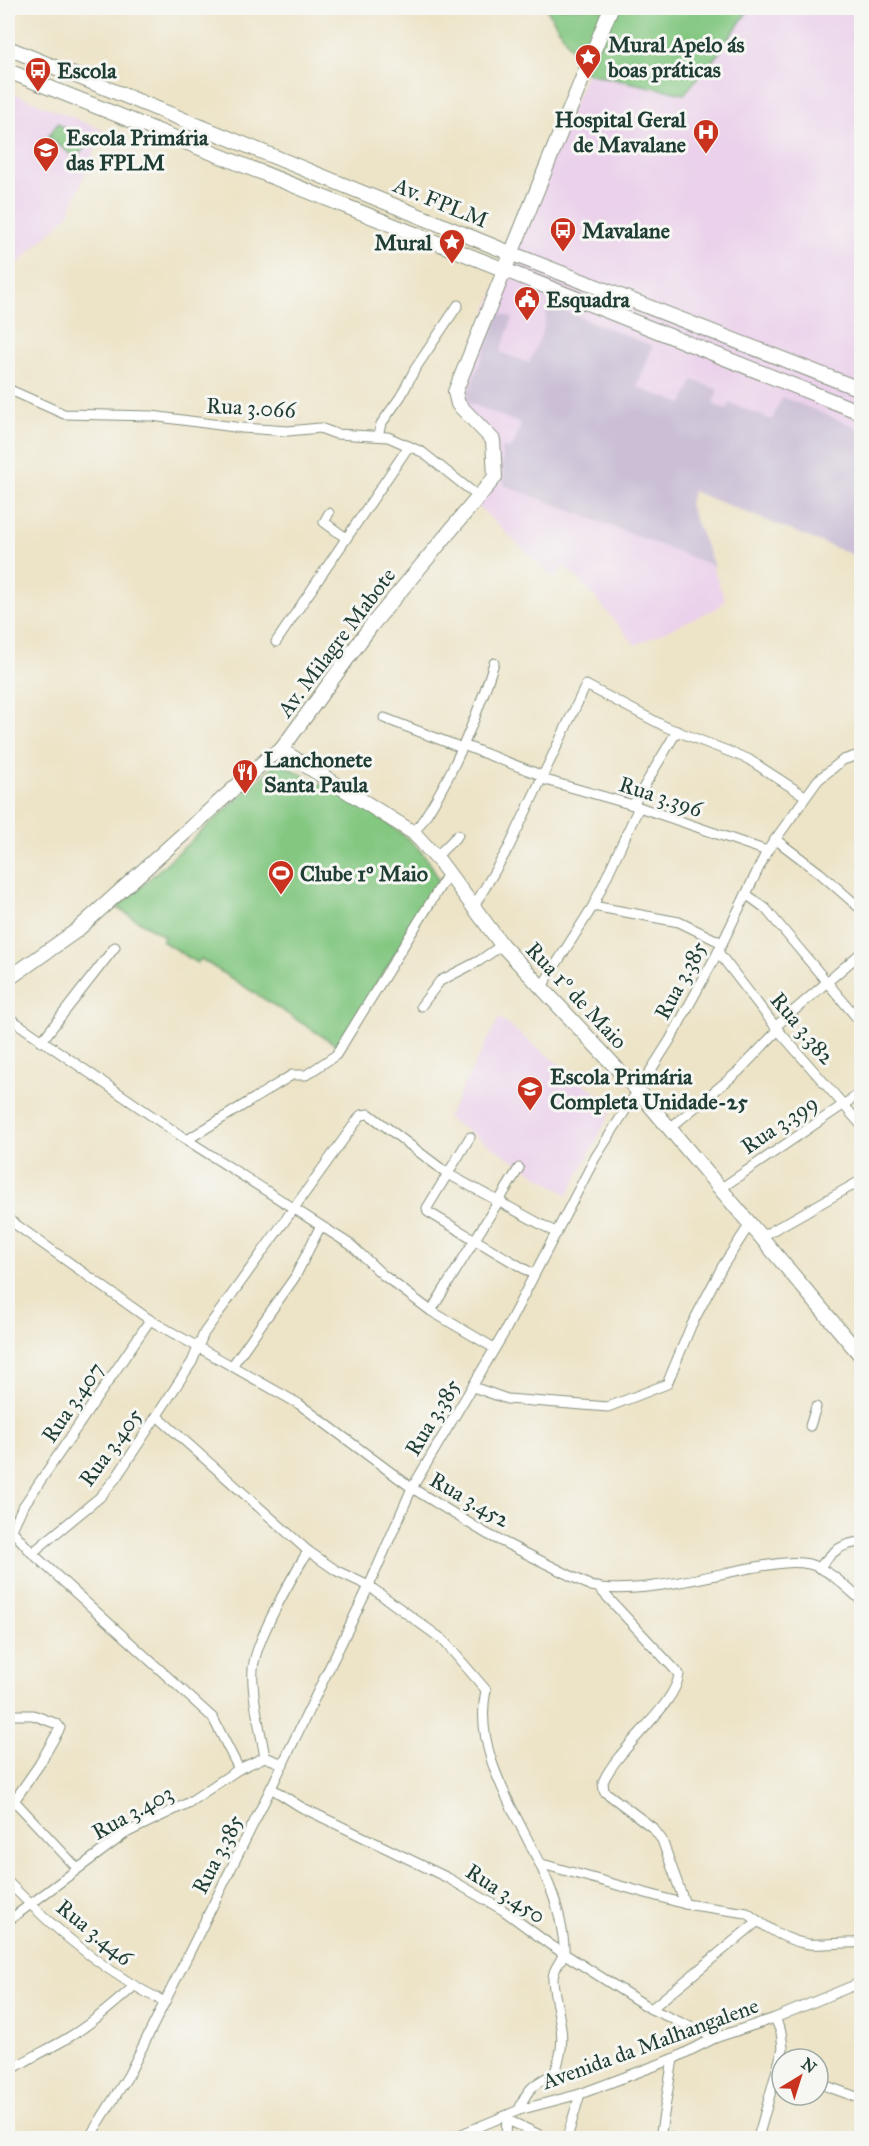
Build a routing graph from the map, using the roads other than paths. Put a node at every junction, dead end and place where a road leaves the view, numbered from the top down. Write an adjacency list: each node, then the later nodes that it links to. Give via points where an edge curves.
1 (611, 8): 4 (street, Av. Milagre Mabote)
2 (8, 48): 4 (street, Av. FPLM)
3 (8, 71): 5 (street, Av. FPLM)
4 (510, 253): 5 (street, Av. Milagre Mabote); 8 (street, Av. FPLM)
5 (504, 270): 9 (street, Av. FPLM); 12 (street, Av. Milagre Mabote, via 456,392 458,404 493,440 495,477)
6 (458, 305): 10 (street, via 390,410)
7 (8, 389): 10 (street, Rua 3.066, via 64,414 152,416 242,428 320,428 336,434)
8 (861, 390)
9 (861, 413)
10 (378, 436): 11 (street, Rua 3.066)
11 (409, 446): 12 (street, Rua 3.066); 14 (street)
12 (479, 497): 20 (street, Av. Milagre Mabote, via 371,626)
13 (329, 513): 14 (street, via 324,522)
14 (346, 538): 15 (street)
15 (276, 642)
16 (494, 663): 19 (street)
17 (384, 718): 19 (street, Rua 3.396)
18 (677, 731): 22 (street, via 586,686); 23 (street, via 748,759); 24 (street)
19 (463, 746): 22 (street, Rua 3.396); 25 (street, via 437,799)
20 (281, 750): 25 (street, Rua 1º de Maio); 39 (street, Av. Milagre Mabote, via 76,931)
21 (861, 754): 23 (street, Rua 3.385, via 834,766)
22 (542, 778): 24 (street, Rua 3.396); 33 (street)
23 (805, 796): 27 (street, Rua 3.385, via 793,819)
24 (636, 806): 28 (street, Rua 3.396); 32 (street)
25 (414, 833): 29 (street, Rua 1º de Maio)
26 (458, 835): 29 (street)
27 (775, 839): 28 (street, Rua 3.385); 34 (street)
28 (767, 851): 31 (street, Rua 3.385)
29 (436, 858): 30 (street, Rua 1º de Maio)
30 (448, 874): 33 (street, Rua 1º de Maio); 53 (street, via 336,1055 306,1075 284,1080)
31 (746, 894): 37 (street, Rua 3.385); 40 (street, via 765,908)
32 (593, 906): 37 (street, via 679,922); 41 (street)
33 (473, 908): 35 (street, Rua 1º de Maio)
34 (861, 910)
35 (502, 945): 41 (street, Rua 1º de Maio); 42 (street, via 440,981)
36 (115, 947): 46 (street)
37 (720, 948): 45 (street, Rua 3.382); 47 (street, Rua 3.385)
38 (861, 952): 40 (street)
39 (8, 978)
40 (826, 982): 44 (street); 45 (street)
41 (541, 988): 47 (street, Rua 1º de Maio)
42 (421, 1006)
43 (8, 1017): 46 (street)
44 (861, 1024)
45 (776, 1028): 49 (street, Rua 3.382); 51 (street, via 739,1071)
46 (41, 1042): 53 (street)
47 (638, 1090): 51 (street, Rua 1º de Maio); 63 (street, Rua 3.385, via 595,1158)
48 (861, 1092): 49 (street, Rua 3.399)
49 (843, 1104): 50 (street, Rua 3.382); 57 (street, Rua 3.399)
50 (861, 1126)
51 (670, 1128): 57 (street, Rua 1º de Maio)
52 (470, 1137): 55 (street)
53 (187, 1140): 59 (street)
54 (519, 1168): 58 (street)
55 (448, 1174): 58 (street); 59 (street, Rua 3.405, via 365,1113); 65 (street, via 428,1212)
56 (861, 1180): 64 (street)
57 (720, 1190): 61 (street, Rua 1º de Maio)
58 (500, 1200): 63 (street); 65 (street)
59 (292, 1208): 62 (street); 69 (street, Rua 3.405, via 204,1332)
60 (8, 1219): 68 (street, Rua 3.452)
61 (750, 1224): 64 (street, Rua 1º de Maio); 73 (street, via 691,1326 667,1384 608,1407 507,1399)
62 (320, 1227): 67 (street, via 351,1245); 72 (street, via 295,1277)
63 (557, 1233): 66 (street, Rua 3.385)
64 (761, 1237): 71 (street, Rua 1º de Maio)
65 (475, 1241): 66 (street); 67 (street)
66 (533, 1274): 70 (street, Rua 3.385)
67 (431, 1311): 70 (street)
68 (150, 1320): 69 (street, Rua 3.452); 78 (street, Rua 3.407)
69 (198, 1347): 72 (street, Rua 3.452); 75 (street, Rua 3.405)
70 (494, 1348): 73 (street, Rua 3.385)
71 (861, 1357)
72 (232, 1366): 77 (street, Rua 3.452, via 323,1420)
73 (474, 1387): 77 (street, Rua 3.385)
74 (816, 1407): 76 (street)
75 (157, 1416): 80 (street); 81 (street, Rua 3.405, via 100,1497)
76 (810, 1426)
77 (412, 1488): 83 (street, Rua 3.385); 84 (street, Rua 3.452, via 487,1534)
78 (9, 1533): 81 (street)
79 (861, 1542): 82 (street, via 846,1543)
80 (308, 1551): 83 (street); 87 (street, via 259,1646 252,1670)
81 (32, 1552): 89 (street, via 213,1718)
82 (819, 1568): 84 (street, Rua 3.452, via 798,1562 661,1585); 85 (street, Rua 3.452)
83 (369, 1586): 88 (street, Rua 3.385); 92 (street, via 442,1640 486,1690 482,1709 488,1754)
84 (598, 1587): 96 (street, via 679,1674 675,1691 625,1747 603,1782 604,1791 653,1828 662,1840)
85 (861, 1601)
86 (8, 1715): 91 (street, via 33,1715 60,1728 39,1765)
87 (265, 1757): 88 (street); 89 (street, Rua 3.403)
88 (283, 1764): 90 (street, Rua 3.385)
89 (239, 1769): 93 (street, Rua 3.403, via 188,1803 126,1833)
90 (272, 1788): 100 (street, Rua 3.450, via 310,1812 448,1878); 103 (street, Rua 3.385)
91 (11, 1797): 93 (street)
92 (542, 1864): 96 (street); 100 (street, via 559,1916)
93 (77, 1868): 95 (street, Rua 3.403)
94 (8, 1882): 95 (street, Rua 3.446)
95 (29, 1904): 97 (street, Rua 3.403); 102 (street, Rua 3.446)
96 (685, 1904): 98 (street, via 747,1913)
97 (8, 1921)
98 (758, 1921): 99 (street, via 788,1938 809,1944); 104 (street)
99 (861, 1943)
100 (564, 1953): 104 (street, Rua 3.450); 114 (street, via 553,1974 562,2054 554,2074 536,2082 525,2094)
101 (861, 1982): 105 (street, Avenida da Malhangalene)
102 (134, 1987): 103 (street, Rua 3.446); 109 (street, via 66,2039)
103 (165, 2002): 117 (street, Rua 3.385, via 128,2076)
104 (651, 2009): 106 (street, Rua 3.450)
105 (775, 2018): 106 (street, Avenida da Malhangalene); 107 (street)
106 (715, 2038): 108 (street, Avenida da Malhangalene)
107 (783, 2047)
108 (673, 2059): 111 (street, Avenida da Malhangalene); 116 (street)
109 (8, 2072)
110 (830, 2087): 112 (street)
111 (580, 2094): 114 (street, Avenida da Malhangalene); 121 (street)
112 (861, 2099)
113 (770, 2102): 123 (street)
114 (519, 2110): 115 (street, Avenida da Malhangalene)
115 (507, 2118): 118 (street, Avenida da Malhangalene); 119 (street); 120 (street)
116 (661, 2137): 122 (street)
117 (89, 2139)
118 (452, 2139)
119 (506, 2139)
120 (546, 2139)
121 (567, 2139)
122 (673, 2139)
123 (759, 2139)

